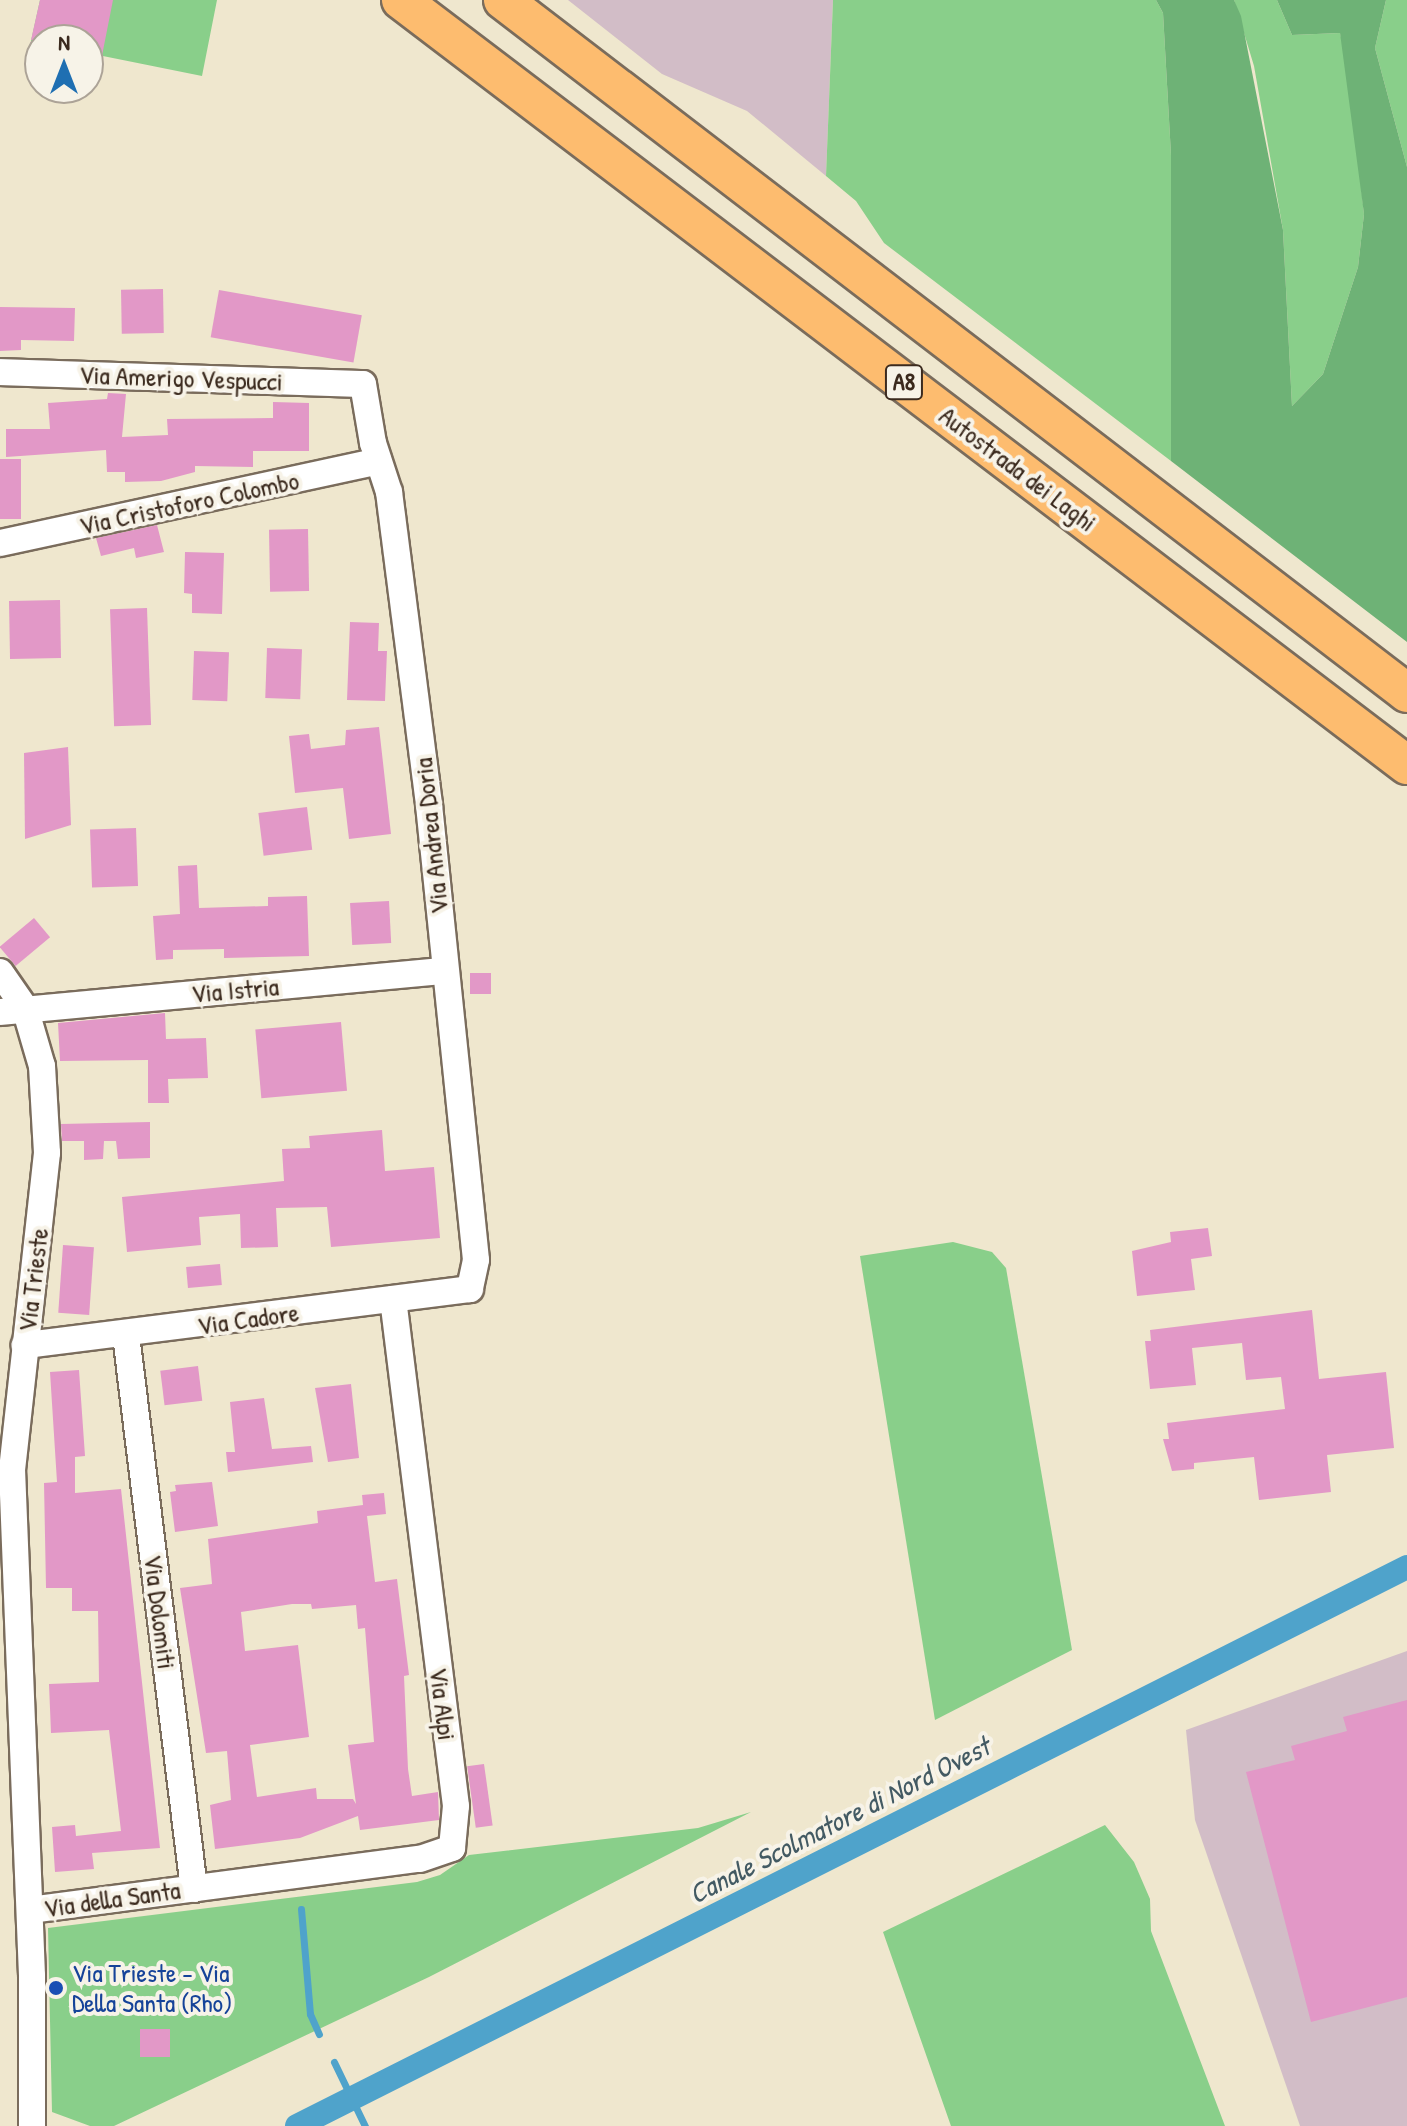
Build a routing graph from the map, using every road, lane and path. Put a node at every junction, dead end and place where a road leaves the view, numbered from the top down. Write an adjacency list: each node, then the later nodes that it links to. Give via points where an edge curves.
1 (401, 0): 8 (highway, Autostrada dei Laghi / A8)
2 (503, 0): 7 (highway, A8)
3 (0, 372): 4 (street, Via Amerigo Vespucci)
4 (363, 384): 5 (street, Via Andrea Doria)
5 (378, 461): 6 (street, Via Cristoforo Colombo); 9 (street, Via Andrea Doria, via 389,492)
6 (0, 543)
7 (1407, 693)
8 (1407, 765)
9 (445, 971): 11 (street, Via Istria); 12 (street, Via Andrea Doria, via 476,1260)
10 (0, 972): 11 (street, Via Trieste)
11 (12, 1010): 15 (street, Via Trieste, via 42,1066 47,1153)
12 (470, 1289): 13 (street, Via Cadore)
13 (393, 1299): 14 (street, Via Cadore); 17 (street, Via Alpi, via 456,1806 452,1848 420,1859)
14 (126, 1335): 15 (street, Via Cadore); 17 (street, Via Dolomiti)
15 (25, 1345): 16 (street, Via Trieste, via 12,1469)
16 (7, 1628): 18 (street, Via Trieste)
17 (194, 1889): 18 (street, Via della Santa)
18 (30, 1910): 19 (street, Via Trieste)
19 (32, 2126)

